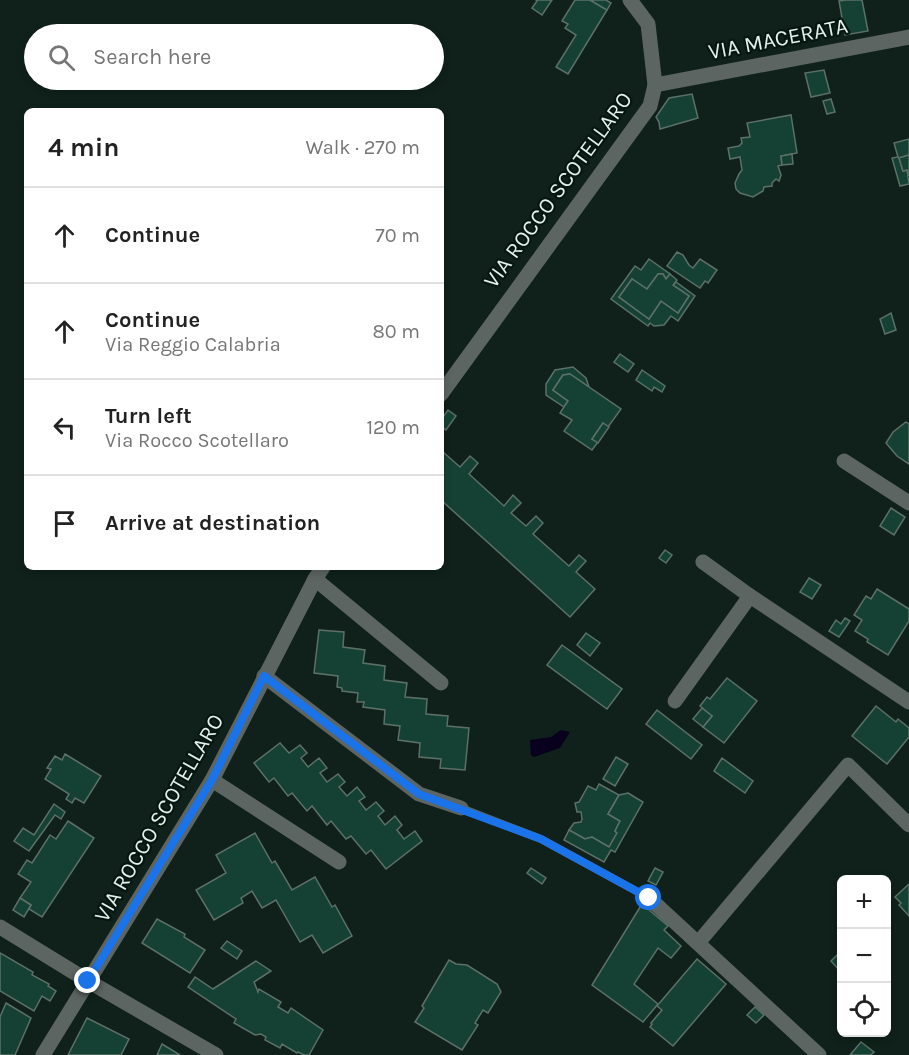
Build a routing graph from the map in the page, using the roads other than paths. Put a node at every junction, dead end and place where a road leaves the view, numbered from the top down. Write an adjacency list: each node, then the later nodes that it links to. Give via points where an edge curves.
1 (630, 0): 3 (street, VIA ROCCO SCOTELLARO, via 648,24)
2 (909, 37): 3 (street, VIA MACERATA)
3 (655, 85): 4 (street, VIA ROCCO SCOTELLARO, via 650,105)
4 (444, 390)
5 (844, 461): 6 (street)
6 (909, 503)
7 (703, 562): 9 (street)
8 (319, 573): 10 (street, VIA ROCCO SCOTELLARO); 11 (street)
9 (750, 596): 12 (street); 13 (street)
10 (264, 676): 14 (street, VIA ROCCO SCOTELLARO); 15 (street, via 419,794)
11 (441, 683)
12 (675, 701)
13 (909, 702)
14 (212, 780): 17 (street); 21 (street, VIA ROCCO SCOTELLARO)
15 (461, 808): 18 (lane, via 541,839)
16 (909, 825): 20 (street, via 848,765)
17 (339, 862)
18 (649, 898): 20 (street)
19 (0, 927): 21 (street)
20 (698, 943): 24 (street)
21 (88, 981): 22 (street, VIA ROCCO SCOTELLARO); 23 (street)
22 (43, 1055)
23 (216, 1055)
24 (819, 1055)

